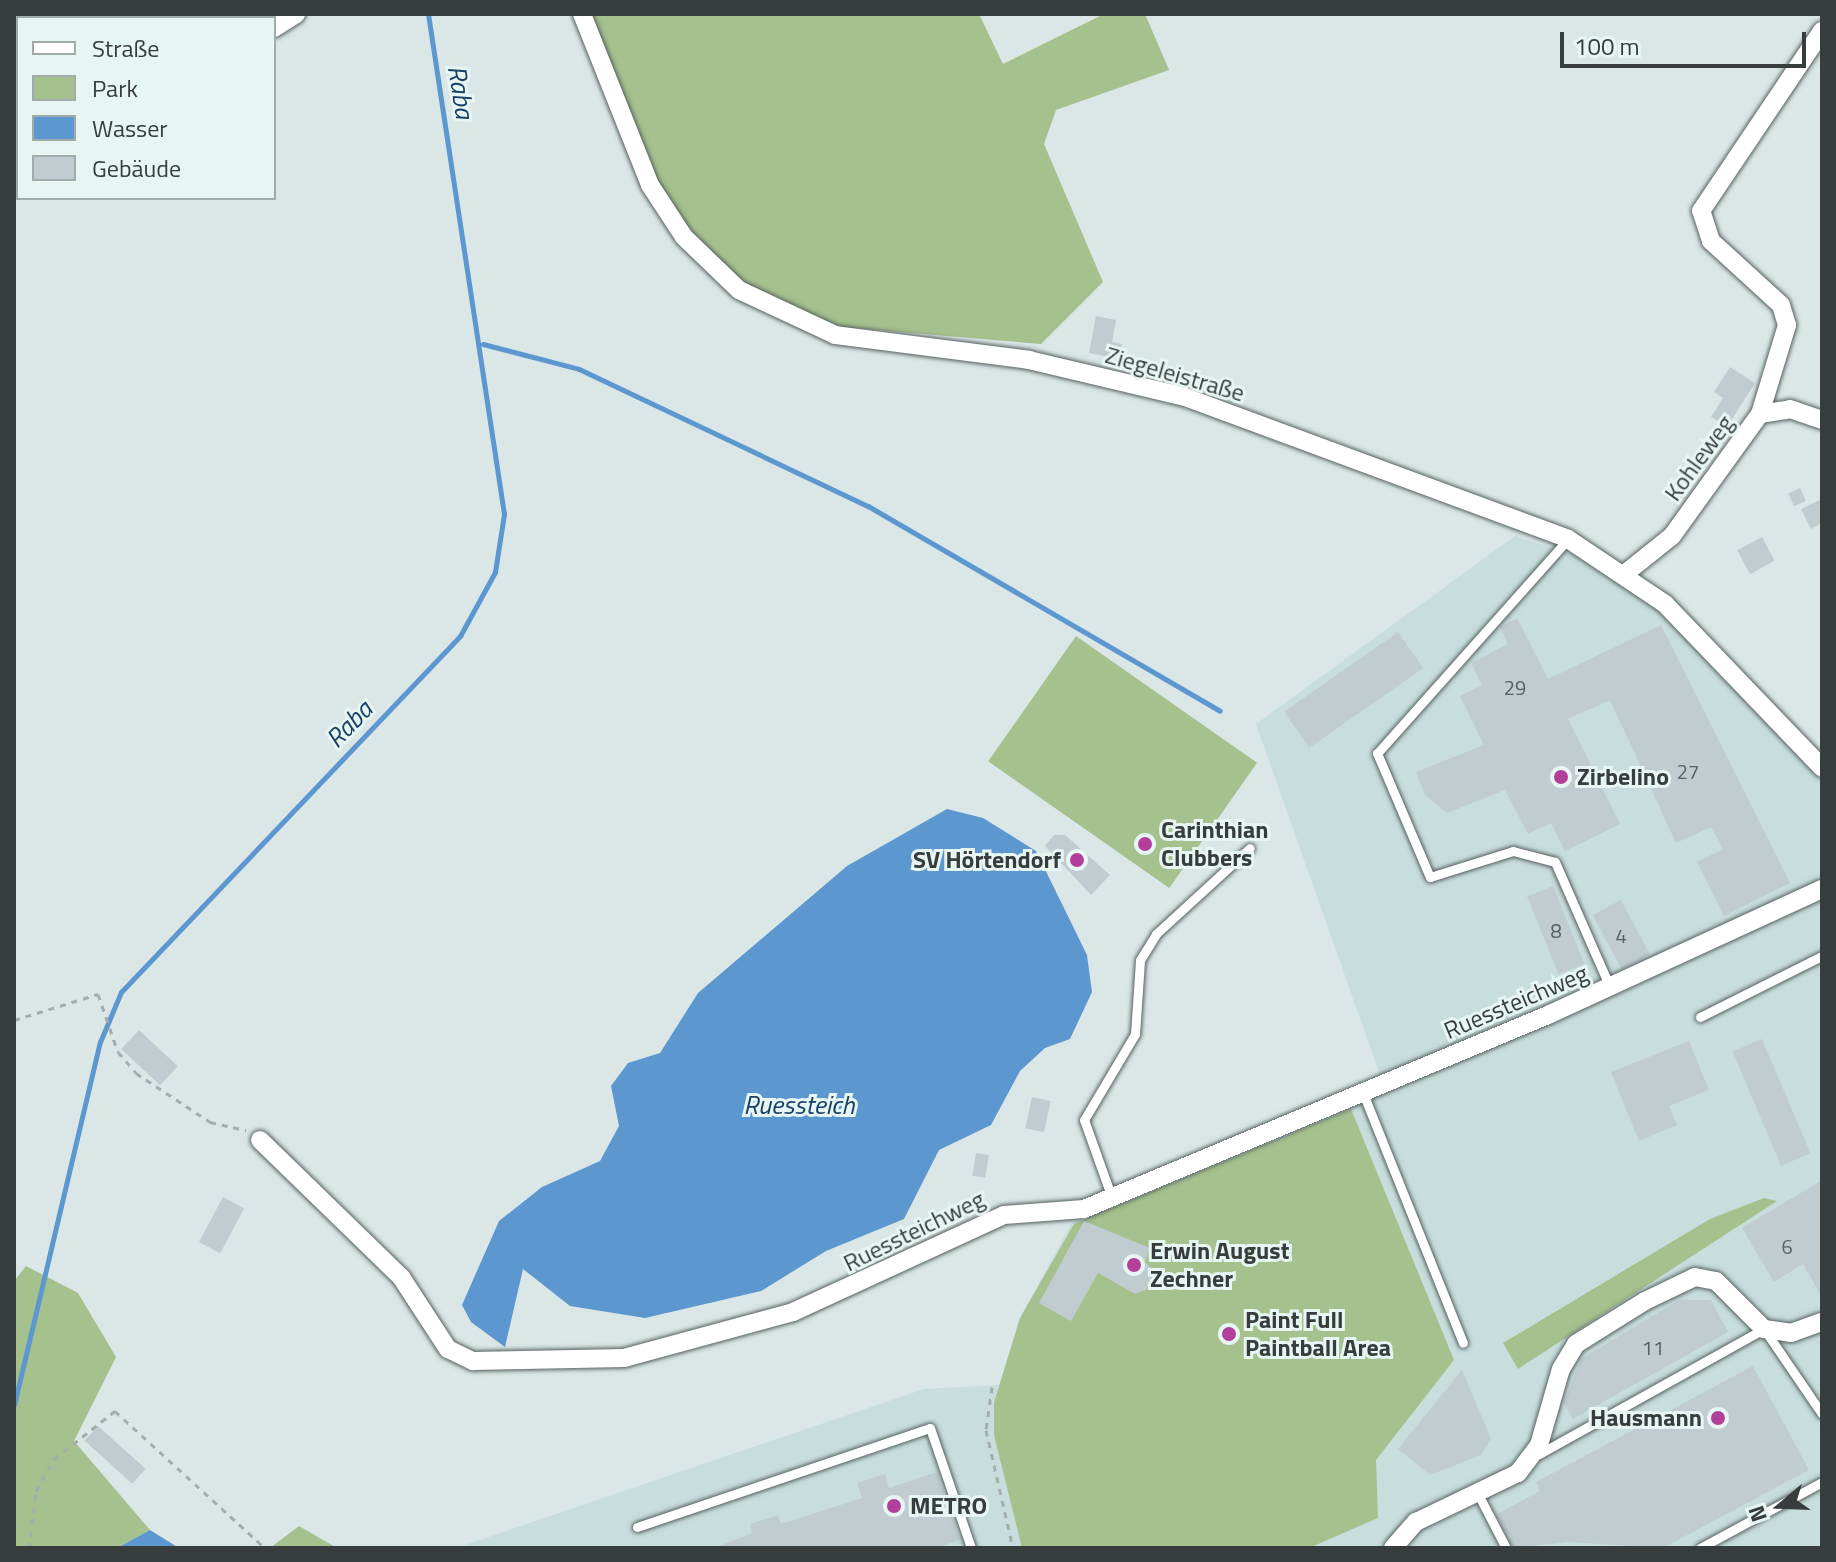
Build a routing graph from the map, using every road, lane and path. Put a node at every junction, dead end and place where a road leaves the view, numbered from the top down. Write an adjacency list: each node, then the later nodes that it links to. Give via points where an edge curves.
1 (296, 14): 3 (street)
2 (582, 14): 7 (street, Ziegeleistraße, via 650,185 684,237 739,290 835,335 1029,360 1185,397)
3 (276, 27)
4 (1822, 31): 5 (street, via 1701,211 1711,241 1781,305 1787,325)
5 (1760, 414): 6 (street, Kohleweg, via 1790,409); 8 (street, Kohleweg, via 1672,536)
6 (1822, 420)
7 (1568, 539): 8 (street, Ziegeleistraße); 13 (lane, via 1377,753 1430,877 1513,851 1555,862)
8 (1627, 572): 9 (street, Ziegeleistraße)
9 (1822, 768)
10 (1250, 848): 18 (lane, via 1156,934 1140,960 1135,1034 1084,1120)
11 (1822, 889): 13 (street, Ruessteichweg)
12 (1822, 956): 14 (lane)
13 (1610, 987): 16 (street, Ruessteichweg)
14 (1700, 1017)
15 (14, 1020): 17 (path, via 82,993 98,994 118,1052 136,1073 210,1122 238,1124)
16 (1363, 1093): 18 (street, Ruessteichweg); 21 (lane)
17 (260, 1140): 18 (street, Ruessteichweg, via 401,1277 448,1349 473,1361 624,1358 793,1312 1004,1215 1073,1212)
18 (1112, 1198)
19 (1822, 1322): 20 (street, via 1791,1333)
20 (1764, 1329): 23 (lane); 24 (lane); 24 (street, via 1716,1281 1695,1277 1645,1301 1576,1344)
21 (1463, 1343)
22 (992, 1387): 31 (path, via 986,1430)
23 (1822, 1414)
24 (1531, 1458): 26 (street)
25 (1822, 1482): 34 (lane)
26 (1478, 1494): 32 (street, via 1416,1522); 33 (lane)
27 (637, 1527): 30 (lane, via 930,1428)
28 (264, 1547): 29 (path, via 115,1411 54,1459 36,1491)
29 (29, 1548)
30 (971, 1548)
31 (1013, 1548)
32 (1393, 1548)
33 (1506, 1548)
34 (1700, 1548)

